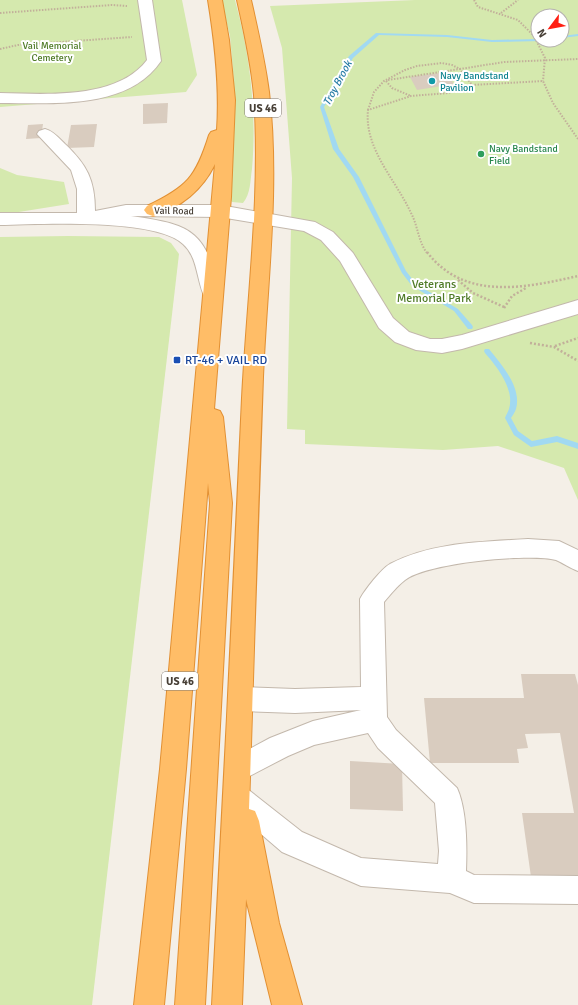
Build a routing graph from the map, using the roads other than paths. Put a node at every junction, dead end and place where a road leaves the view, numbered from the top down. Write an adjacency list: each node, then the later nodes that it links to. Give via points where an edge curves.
1 (214, 0): 5 (highway, US 46, via 222,40)
2 (244, 0): 9 (highway, US 46, via 259,62 265,184)
3 (147, 7): 4 (street, via 154,61 143,75 126,84 89,96)
4 (0, 98)
5 (227, 100): 7 (highway, via 209,163 200,178 183,194); 8 (highway, US 46)
6 (45, 134): 10 (street, via 77,165 84,178 87,196)
7 (153, 210): 8 (street, Vail Road); 10 (street, Vail Road, via 126,211)
8 (220, 211): 9 (street, Vail Road); 12 (highway, US 46)
9 (262, 217): 13 (street, Vail Road, via 309,226 327,236 347,257 386,323 402,338 430,346 462,342); 16 (highway, US 46)
10 (86, 218): 11 (street, Vail Road); 12 (street, Vail Road, via 154,224 170,228 188,238 202,256)
11 (0, 219)
12 (213, 295): 14 (highway, US 46)
13 (578, 307)
14 (208, 356): 21 (highway, US 46, via 173,768); 22 (highway, via 221,503)
15 (578, 561): 17 (street, via 559,551 486,551 434,558 397,572 372,599)
16 (241, 699): 17 (street, via 295,701); 18 (highway, US 46)
17 (374, 709): 18 (street, via 279,747); 19 (street, via 387,739 448,797 453,850)
18 (239, 784): 19 (street, via 292,842 350,868 361,872); 23 (highway, US 46); 24 (highway, via 264,924)
19 (451, 879): 20 (street, via 474,889)
20 (578, 890)
21 (149, 1005)
22 (190, 1005)
23 (227, 1005)
24 (287, 1005)

